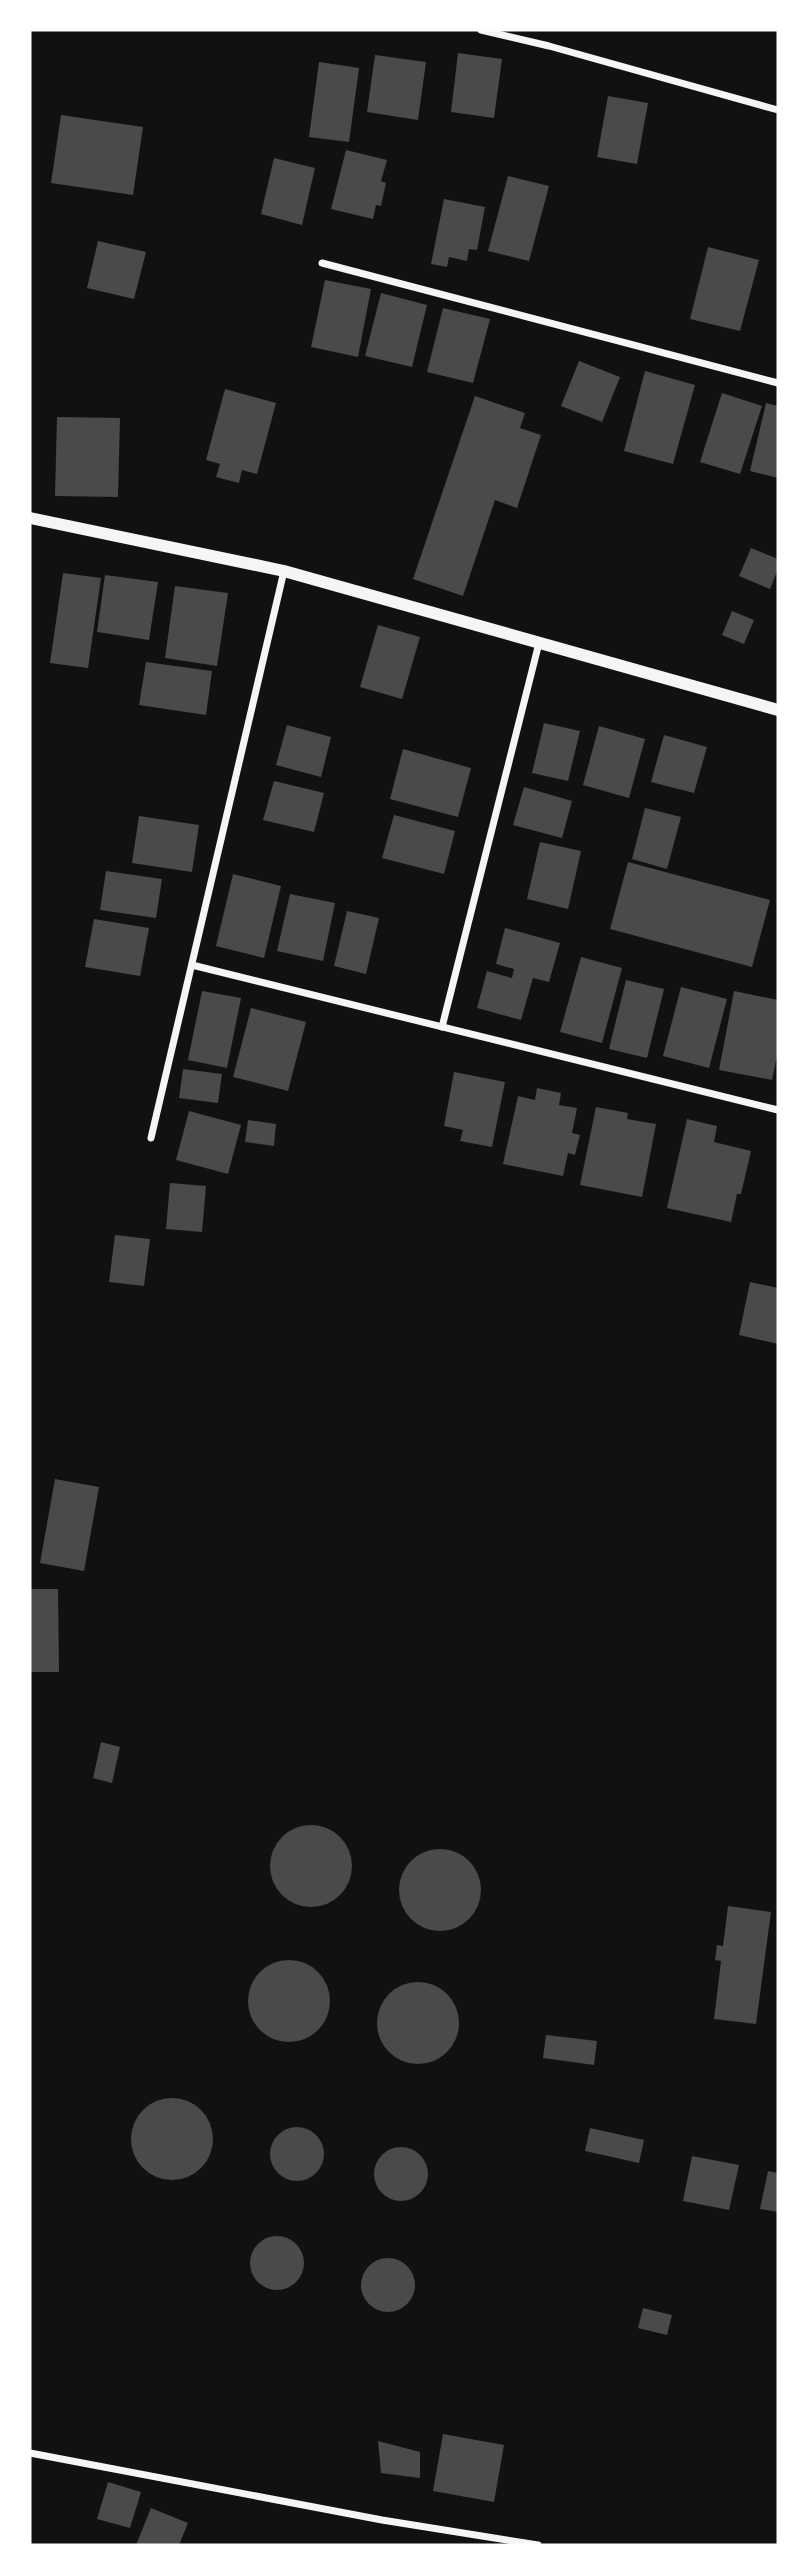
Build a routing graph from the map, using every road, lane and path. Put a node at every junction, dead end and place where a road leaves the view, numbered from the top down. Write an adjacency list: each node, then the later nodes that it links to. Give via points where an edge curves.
1 (481, 30): 2 (street)
2 (778, 110)
3 (321, 263): 4 (street)
4 (778, 383)
5 (30, 518): 6 (street)
6 (284, 571): 7 (street); 9 (street)
7 (539, 643): 8 (street); 10 (street)
8 (778, 710)
9 (192, 965): 10 (street); 12 (street)
10 (442, 1027): 11 (street)
11 (778, 1111)
12 (151, 1138)
13 (30, 2453): 14 (street)
14 (538, 2545)

